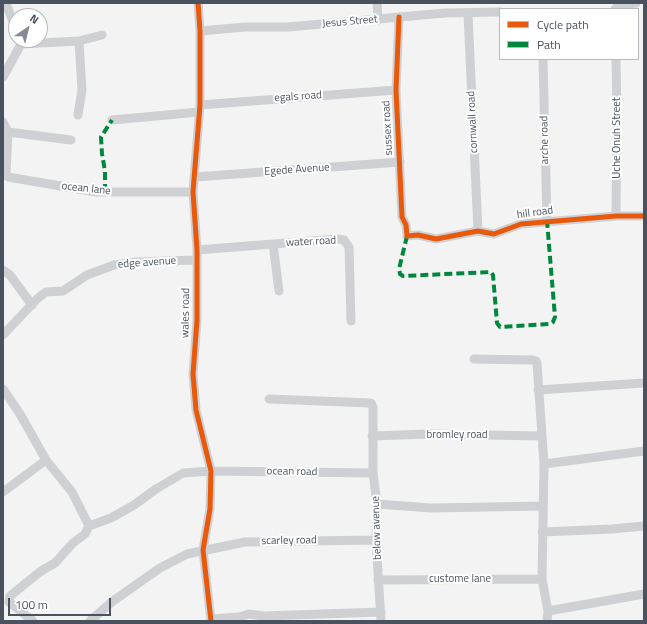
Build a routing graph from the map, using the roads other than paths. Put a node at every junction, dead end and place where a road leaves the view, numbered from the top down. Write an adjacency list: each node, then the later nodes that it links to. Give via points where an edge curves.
1 (198, 3): 10 (street, wales road)
2 (377, 3): 9 (street)
3 (636, 3): 5 (street)
4 (488, 8): 6 (street, Jesus Street); 7 (street, Jesus Street)
5 (616, 8)
6 (499, 12)
7 (468, 14): 8 (street, Jesus Street); 31 (street, cornwall road)
8 (399, 17): 9 (street, Jesus Street); 18 (street, sussex road)
9 (378, 20): 10 (street, Jesus Street)
10 (200, 31): 19 (street, wales road)
11 (102, 35): 12 (street)
12 (79, 41): 13 (street); 20 (street, via 82,90)
13 (48, 42)
14 (17, 48): 17 (street)
15 (543, 60): 30 (street, arche road)
16 (616, 60): 28 (street, Uche Onuh Street)
17 (3, 77)
18 (396, 90): 19 (street, egals road); 25 (street, sussex road)
19 (200, 108): 21 (street, egals road); 26 (street, wales road)
20 (78, 115)
21 (112, 120)
22 (3, 122): 23 (street)
23 (8, 132): 24 (street); 27 (street, ocean lane, via 8,177 96,192)
24 (71, 140)
25 (400, 162): 26 (street, Egede Avenue); 32 (street, sussex road, via 402,217)
26 (195, 177): 27 (street, wales road)
27 (193, 192): 34 (street, wales road)
28 (616, 216): 29 (street, hill road); 30 (street, hill road)
29 (644, 216)
30 (547, 221): 31 (street, hill road, via 521,224 494,234)
31 (478, 231): 32 (street, hill road, via 436,239 418,235)
32 (407, 236)
33 (273, 244): 34 (street, water road); 37 (street); 39 (street, water road, via 344,240 349,248)
34 (197, 250): 35 (street, wales road)
35 (196, 260): 38 (street, edge avenue, via 114,265 87,275 63,291 46,292); 51 (street, wales road, via 196,410)
36 (3, 270): 38 (street, via 10,275)
37 (279, 291)
38 (32, 305): 40 (street, edge avenue)
39 (351, 321)
40 (3, 335)
41 (474, 359): 44 (street, via 536,361)
42 (644, 383): 44 (street)
43 (3, 389): 49 (street)
44 (538, 390): 47 (street)
45 (269, 398): 46 (street, below avenue, via 371,403)
46 (372, 436): 47 (street, bromley road); 52 (street, below avenue)
47 (541, 436): 50 (street)
48 (644, 451): 50 (street)
49 (46, 460): 53 (street); 56 (street, via 72,492)
50 (544, 464): 55 (street)
51 (211, 471): 52 (street, ocean road); 56 (street, ocean road, via 183,473 134,505); 60 (street, wales road, via 210,509)
52 (373, 473): 54 (street, below avenue)
53 (3, 492)
54 (378, 504): 55 (street, via 431,508); 59 (street, below avenue)
55 (543, 506): 58 (street)
56 (89, 526): 67 (street, via 86,534 73,543 55,563 10,596 9,602)
57 (644, 526): 58 (street)
58 (542, 532): 61 (street)
59 (376, 540): 60 (street, scarley road, via 245,542); 62 (street, below avenue)
60 (203, 550): 66 (street, wales road); 68 (street, scarley road, via 168,563 113,601)
61 (542, 579): 62 (street, custome lane); 64 (street)
62 (378, 580): 65 (street, below avenue)
63 (644, 594): 64 (street)
64 (548, 611): 69 (street)
65 (381, 616): 66 (street, via 249,614)
66 (211, 620)
67 (33, 621)
68 (90, 621)
69 (547, 621)

